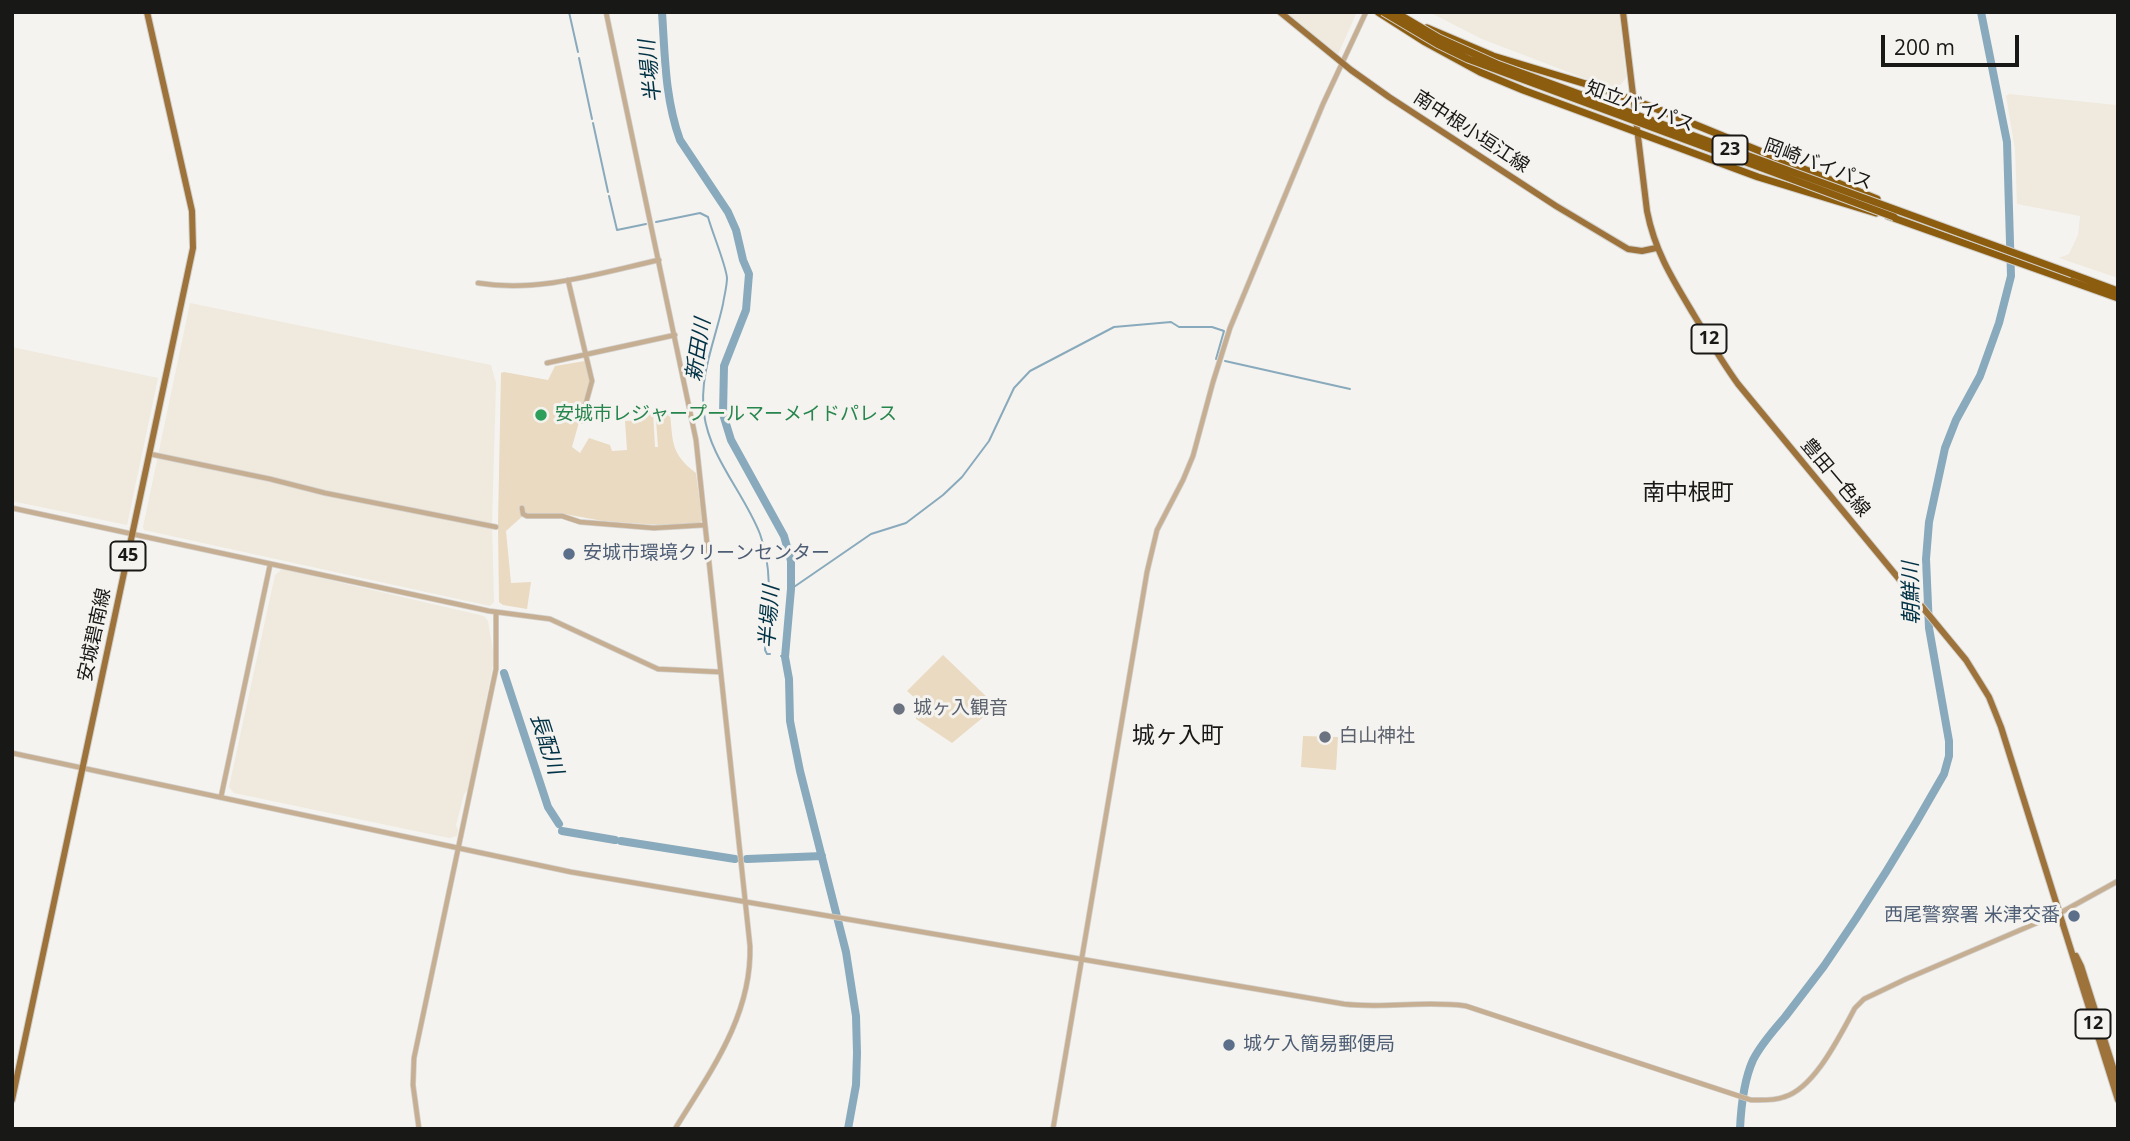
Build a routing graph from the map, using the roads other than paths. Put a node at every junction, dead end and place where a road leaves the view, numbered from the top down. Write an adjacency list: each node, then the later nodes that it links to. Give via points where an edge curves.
1 (147, 12): 25 (main road, 安城碧南線 / 45, via 190,200 194,238)
2 (606, 12): 14 (street)
3 (1280, 12): 8 (main road, 南中根小垣江線)
4 (1366, 12): 8 (street)
5 (1380, 12): 10 (highway, 23, bridge, via 1480,72); 11 (highway, 知立バイパス / 23, bridge, via 1475,62)
6 (1396, 12): 9 (highway, 23, bridge, via 1493,56); 12 (highway, 岡崎バイパス / 23, bridge, via 1497,64)
7 (1623, 12): 9 (main road, 豊田一色線 / 12)
8 (1342, 62): 13 (main road, 南中根小垣江線, via 1611,241 1635,251); 42 (street, via 1245,289 1191,460 1156,534)
9 (1634, 100): 10 (main road, 豊田一色線 / 12); 12 (highway, 23, bridge)
10 (1637, 133): 11 (highway, 23, bridge); 13 (main road, 豊田一色線 / 12, via 1647,211)
11 (1894, 217): 15 (highway, 岡崎バイパス / 23)
12 (1925, 221): 15 (highway, 岡崎バイパス / 23, bridge)
13 (1657, 248): 40 (main road, 豊田一色線 / 12, via 1738,384 1973,670 1993,706)
14 (659, 261): 16 (street); 21 (street)
15 (2071, 277): 18 (highway, 岡崎バイパス / 23)
16 (568, 280): 17 (street, via 521,286); 22 (street)
17 (478, 283)
18 (2090, 285): 19 (highway, 岡崎バイパス / 23); 20 (highway, 岡崎バイパス / 23)
19 (2118, 291)
20 (2118, 298)
21 (675, 335): 22 (street); 28 (street, via 692,413)
22 (586, 355): 23 (street); 24 (street, via 592,382)
23 (547, 363)
24 (581, 421)
25 (150, 454): 29 (street); 30 (main road, 安城碧南線 / 45)
26 (12, 508): 30 (street)
27 (522, 508): 28 (street, via 527,516 562,516 589,523)
28 (705, 526): 33 (street)
29 (496, 527)
30 (132, 535): 31 (street); 35 (main road, 安城碧南線 / 45)
31 (270, 565): 32 (street); 36 (street)
32 (496, 612): 33 (street, via 550,620 656,669); 37 (street, via 496,669)
33 (720, 671): 39 (street)
34 (12, 753): 35 (street)
35 (83, 768): 36 (street); 44 (main road, 安城碧南線 / 45)
36 (221, 797): 37 (street)
37 (459, 847): 39 (street); 46 (street, via 414,1058)
38 (2118, 881): 40 (street)
39 (746, 902): 42 (street); 47 (street, via 750,953 741,1006 726,1046)
40 (2060, 913): 41 (main road, 豊田一色線 / 12); 42 (street, via 1864,999 1812,1077 1786,1097 1765,1101 1734,1096 1465,1006 1343,1004)
41 (2071, 948): 43 (main road, 豊田一色線 / 12, via 2081,965); 45 (main road, 豊田一色線 / 12)
42 (1082, 960): 48 (street)
43 (2118, 1083)
44 (12, 1100)
45 (2118, 1100)
46 (419, 1129)
47 (674, 1129)
48 (1053, 1129)

